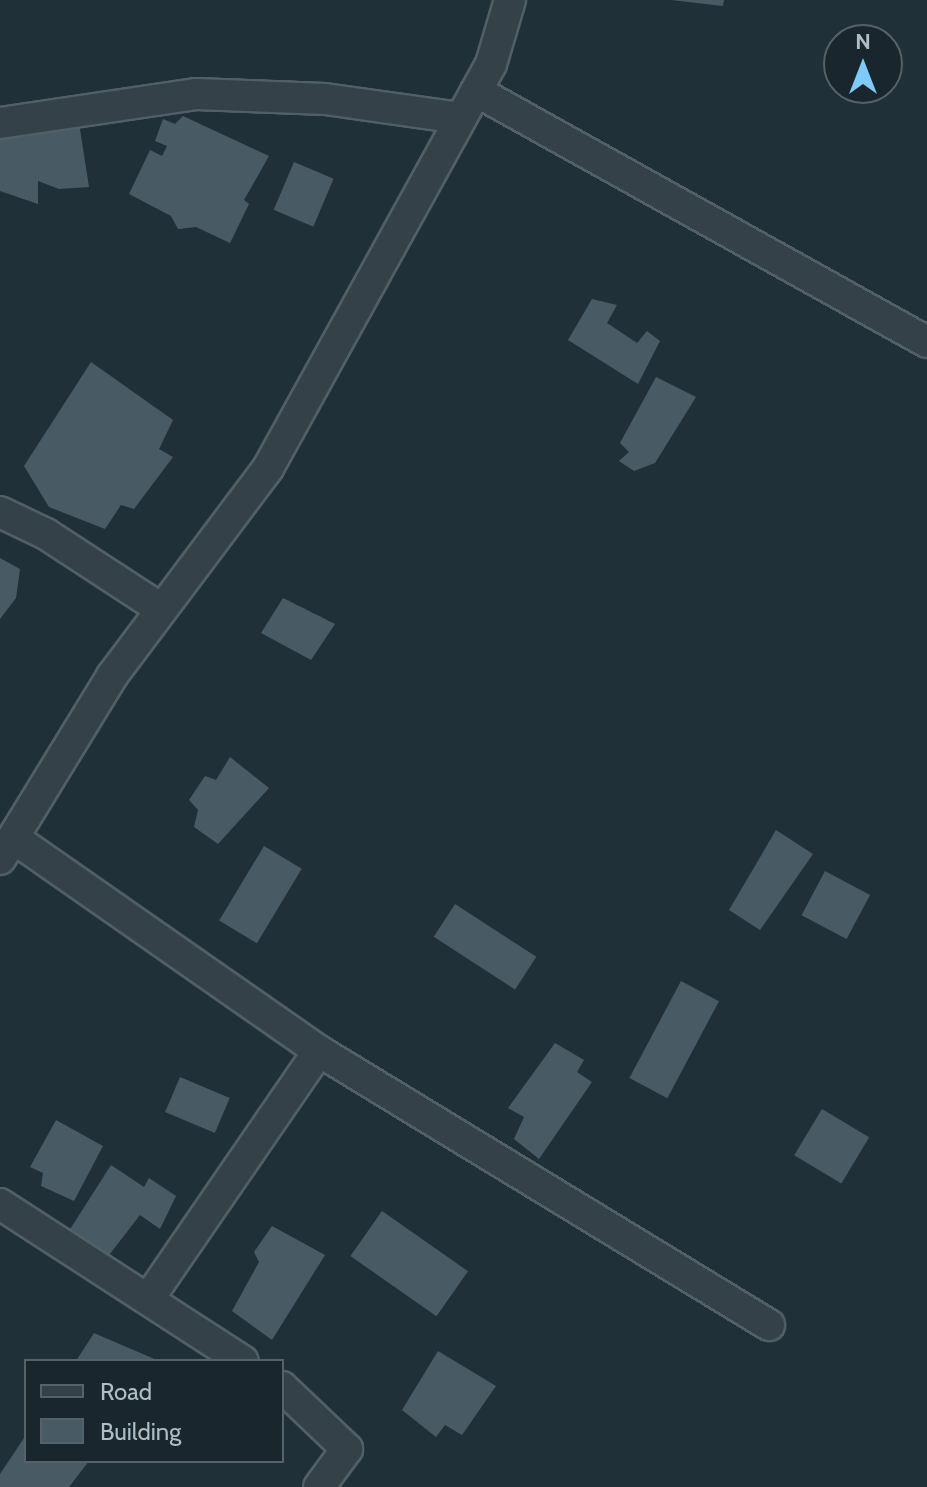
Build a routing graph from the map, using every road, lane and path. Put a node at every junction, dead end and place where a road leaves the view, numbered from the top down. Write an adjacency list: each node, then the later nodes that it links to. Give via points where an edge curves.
1 (510, 0): 2 (street)
2 (476, 91): 3 (street); 5 (street)
3 (461, 118): 4 (street, via 341,100 197,94); 7 (street, via 268,468)
4 (0, 123)
5 (927, 342)
6 (0, 512): 7 (street, via 46,534)
7 (161, 609): 8 (street, via 112,676)
8 (7, 849): 9 (street)
9 (319, 1051): 11 (street); 12 (street)
10 (0, 1204): 11 (street)
11 (149, 1298): 13 (street)
12 (769, 1325)
13 (240, 1359)
14 (284, 1389): 15 (street, via 347,1449)
15 (319, 1487)

